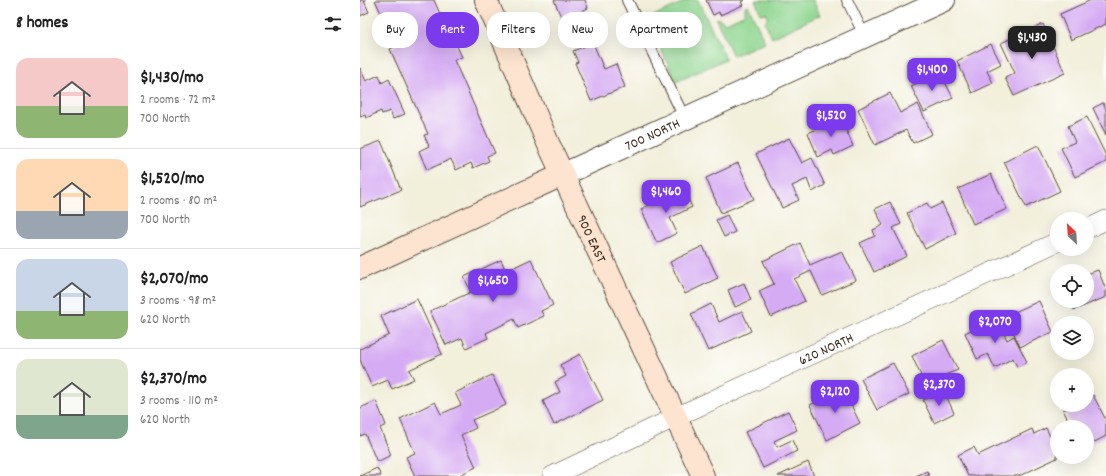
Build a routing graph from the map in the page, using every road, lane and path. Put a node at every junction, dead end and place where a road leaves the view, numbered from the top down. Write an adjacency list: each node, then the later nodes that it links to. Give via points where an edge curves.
1 (486, 0): 7 (main road, 900 EAST)
2 (627, 0): 6 (lane)
3 (847, 0): 5 (lane)
4 (944, 0): 5 (street, 700 NORTH)
5 (865, 37): 6 (street, 700 NORTH)
6 (685, 119): 7 (street, 700 NORTH)
7 (562, 175): 11 (main road, 700 NORTH); 12 (main road, 900 EAST)
8 (1106, 220): 9 (street)
9 (1094, 226)
10 (1050, 245): 12 (street, 620 NORTH)
11 (360, 268)
12 (676, 417): 13 (street, 620 NORTH); 14 (main road, 900 EAST)
13 (552, 476)
14 (703, 476)

